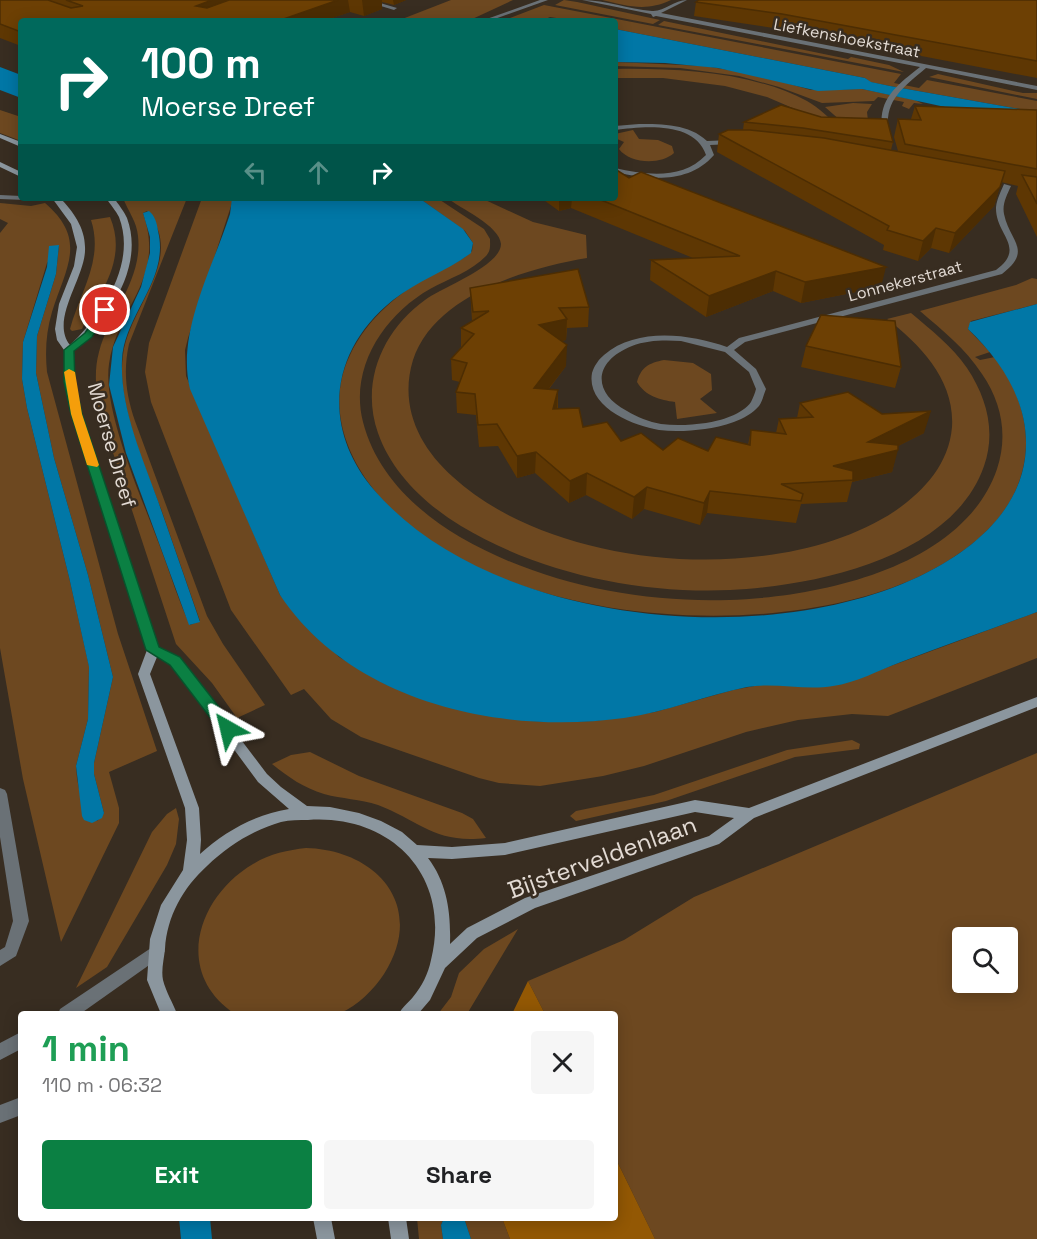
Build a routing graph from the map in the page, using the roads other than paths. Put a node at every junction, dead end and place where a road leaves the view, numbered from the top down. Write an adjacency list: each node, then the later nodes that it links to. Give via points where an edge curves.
1 (364, 0): 6 (street)
2 (523, 0): 8 (street)
3 (545, 0): 9 (street)
4 (585, 0): 7 (street, Liefkenshoekstraat)
5 (684, 0): 7 (street)
6 (394, 8)
7 (653, 15): 10 (street, Liefkenshoekstraat)
8 (490, 18)
9 (493, 18)
10 (924, 67): 11 (street, Liefkenshoekstraat); 17 (street, via 888,101 882,112)
11 (1037, 88)
12 (618, 128): 15 (street, via 675,128)
13 (0, 136): 16 (street)
14 (738, 142): 15 (street)
15 (706, 143): 19 (street, via 710,155 689,170 653,175)
16 (18, 144)
17 (890, 144)
18 (0, 164): 20 (street)
19 (618, 170)
20 (18, 173)
21 (996, 184): 27 (street, Lonnekerstraat, via 1012,187 1000,206 1016,254 1011,264 999,272 742,340)
22 (0, 197): 23 (street)
23 (18, 198)
24 (59, 201): 26 (street, Moerse Dreef, via 72,214 80,237 81,255 58,332 61,343)
25 (112, 201): 26 (street, via 126,223 129,248 122,277 89,335)
26 (69, 350): 28 (street, Moerse Dreef, via 69,382 76,414)
27 (728, 350): 27 (street, via 690,339 632,343 616,349 596,369 597,392 620,414 658,427 681,430 724,424 741,416 759,395 754,370)
28 (153, 650): 31 (street, via 175,661 258,774 277,794); 34 (street, via 144,674 192,808)
29 (1037, 702): 32 (street, Bijsterveldenlaan)
30 (0, 794): 36 (street, via 21,921 11,951)
31 (307, 814): 33 (street, via 325,812 364,819 397,835); 34 (street, via 284,816 245,830 205,856)
32 (749, 814): 33 (street, Bijsterveldenlaan, via 695,807 505,849); 37 (street, Bijsterveldenlaan, via 714,840 530,903 472,933)
33 (413, 851): 37 (street, via 423,861 440,894)
34 (190, 873): 35 (street, via 174,891 157,934)
35 (157, 951): 38 (street); 39 (street, via 155,979)
36 (0, 958)
37 (441, 962): 40 (street)
38 (70, 1011)
39 (168, 1011)
40 (409, 1011)
41 (18, 1042): 42 (street)
42 (0, 1052)
43 (18, 1107): 44 (street)
44 (0, 1114)
45 (322, 1221): 47 (street)
46 (397, 1221): 48 (street)
47 (326, 1239)
48 (400, 1239)

